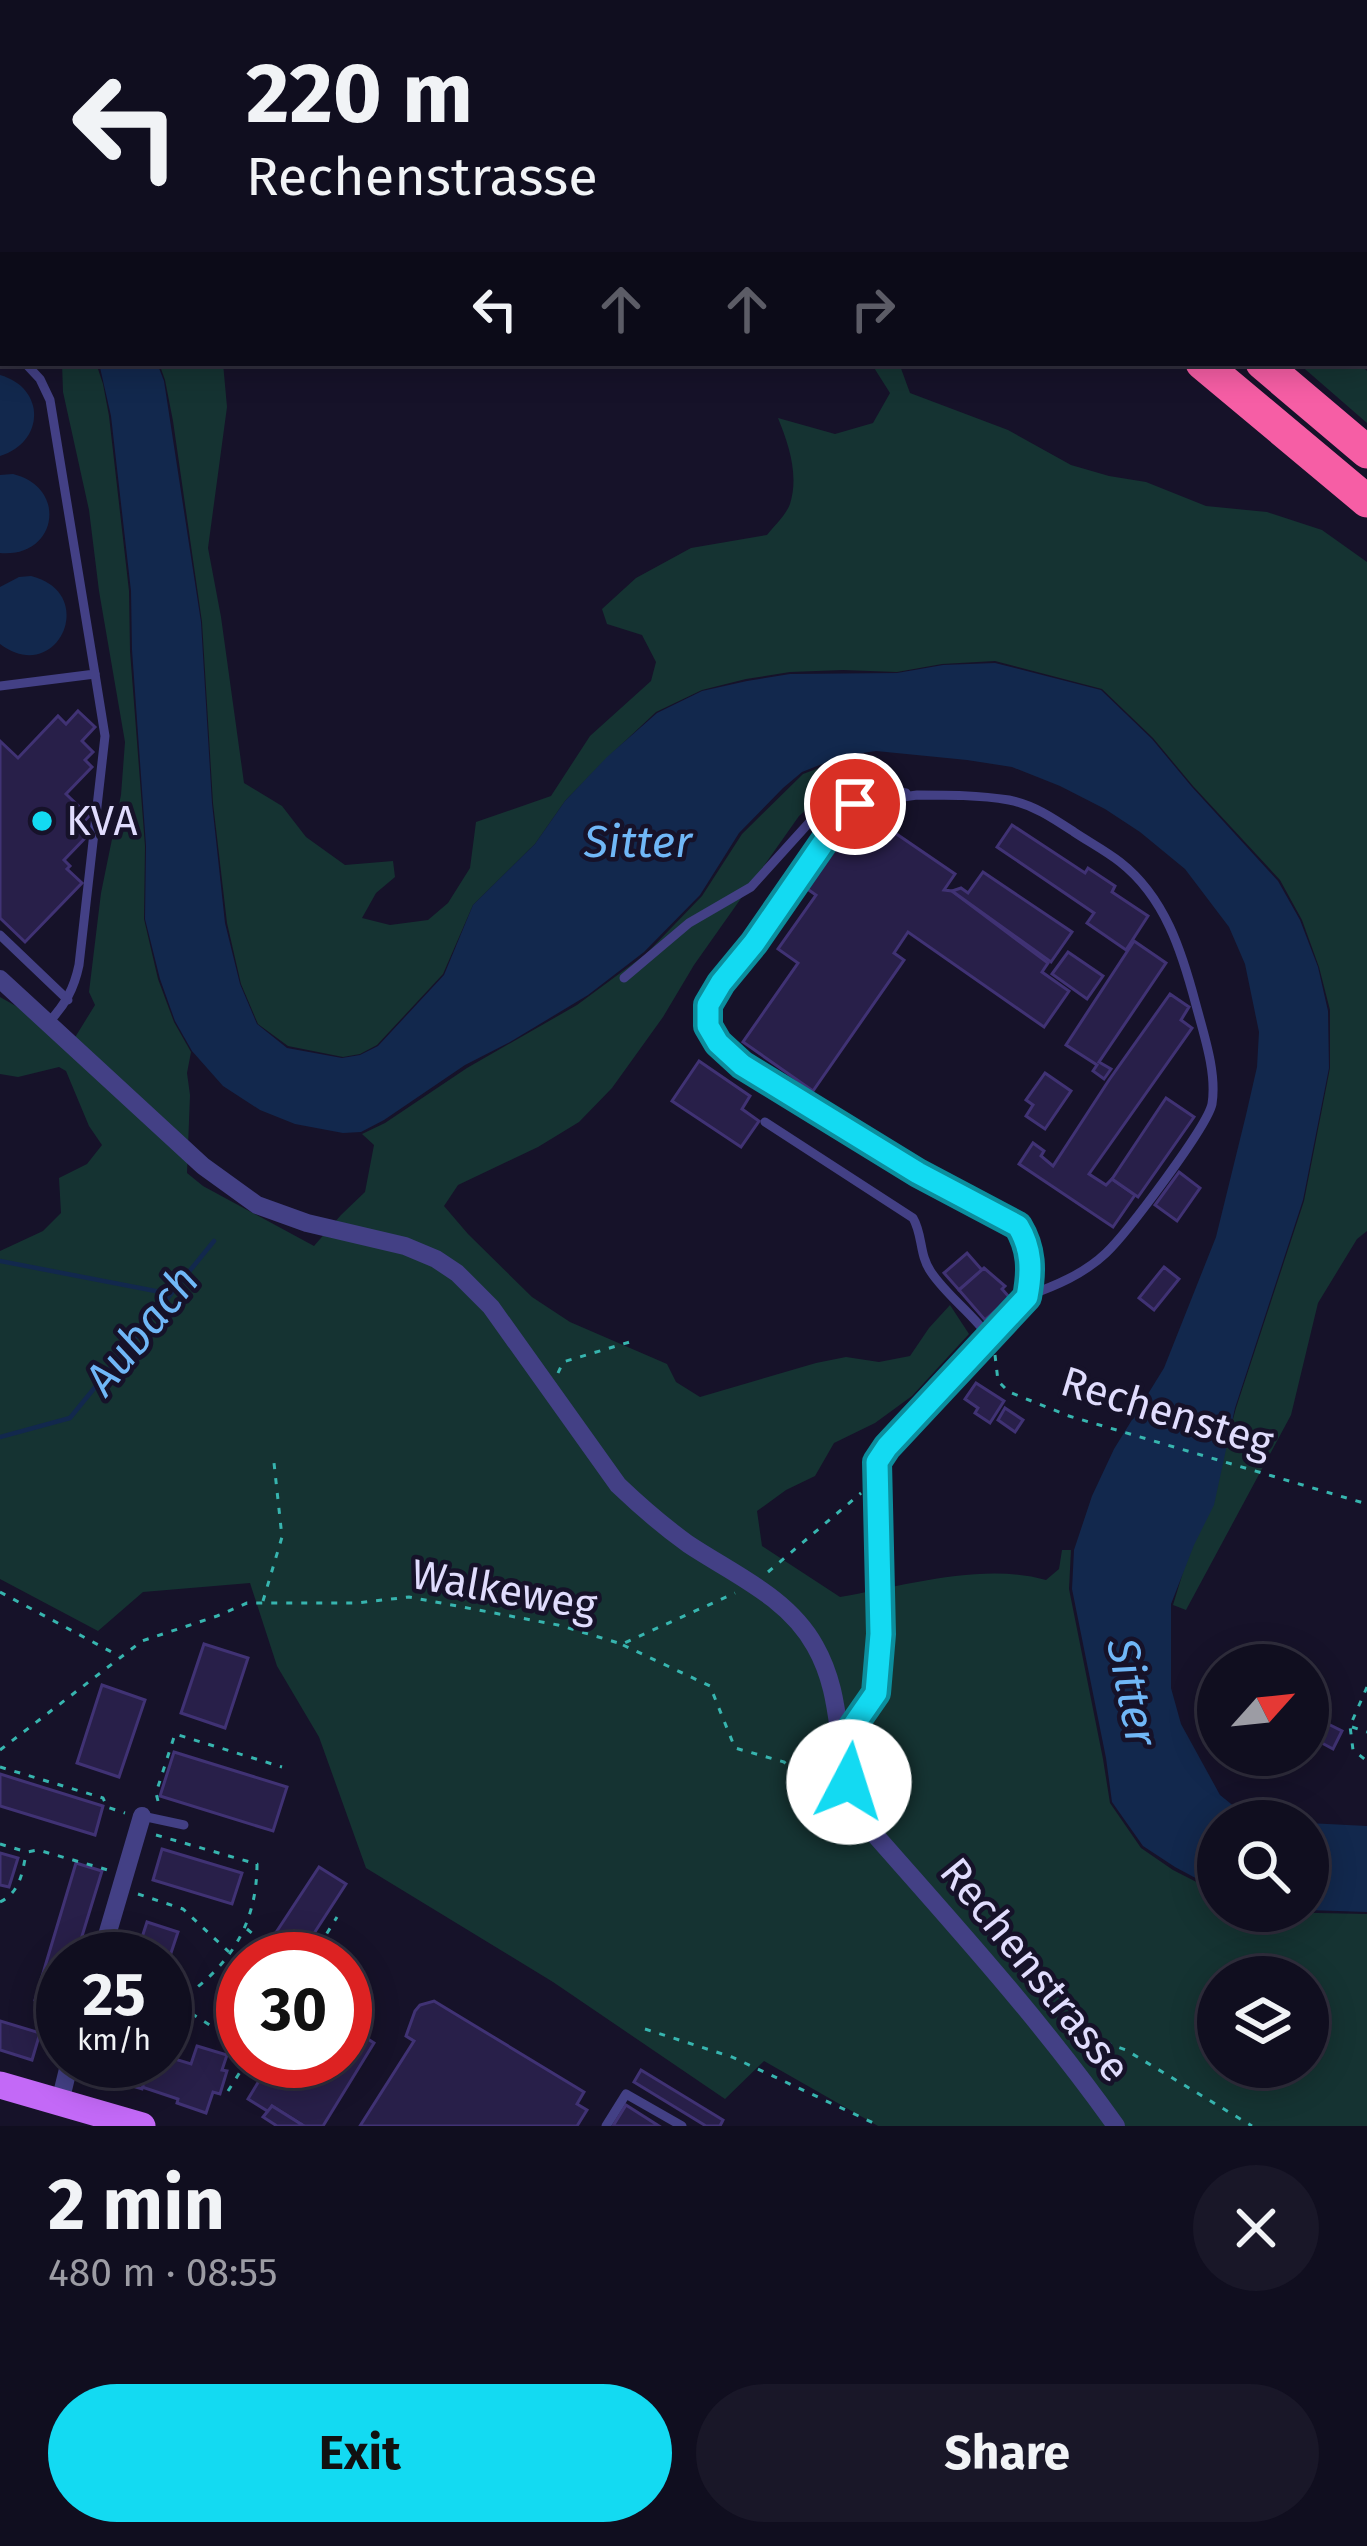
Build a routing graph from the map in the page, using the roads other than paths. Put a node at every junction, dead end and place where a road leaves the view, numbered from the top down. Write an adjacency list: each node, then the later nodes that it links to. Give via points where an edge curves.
1 (28, 366): 6 (lane, via 50,400)
2 (1206, 366): 5 (highway)
3 (1266, 366): 4 (highway)
4 (1367, 452)
5 (1367, 500)
6 (95, 674): 7 (lane); 12 (lane, via 105,736 79,965)
7 (0, 686)
8 (917, 795): 10 (lane, via 845,783 751,887 689,923); 15 (lane, via 1025,805 1121,862 1166,919 1205,1043 1211,1108 1182,1156 1106,1253); 15 (lane, via 855,804 839,820 721,983 708,1005 708,1026 742,1065 1018,1226 1028,1241)
9 (0, 934): 12 (lane)
10 (624, 978)
11 (0, 979): 13 (street, Rechenstrasse)
12 (68, 1000): 13 (lane)
13 (48, 1023): 17 (street, Rechenstrasse, via 203,1166 257,1205 405,1246 457,1273 491,1306 618,1485 796,1618 827,1669)
14 (765, 1122): 16 (lane, via 913,1218 928,1269)
15 (1027, 1297): 16 (street)
16 (988, 1337): 17 (street, via 877,1462 876,1693)
17 (842, 1742): 27 (street, Rechenstrasse, via 854,1798 876,1836 1032,2015)
18 (145, 1824): 19 (lane); 20 (street)
19 (184, 1825)
20 (109, 1932)
21 (0, 2085): 23 (main road)
22 (63, 2088): 23 (street)
23 (60, 2102): 24 (main road)
24 (142, 2126)
25 (606, 2126): 26 (lane, via 626,2094)
26 (682, 2126)
27 (1116, 2126)

